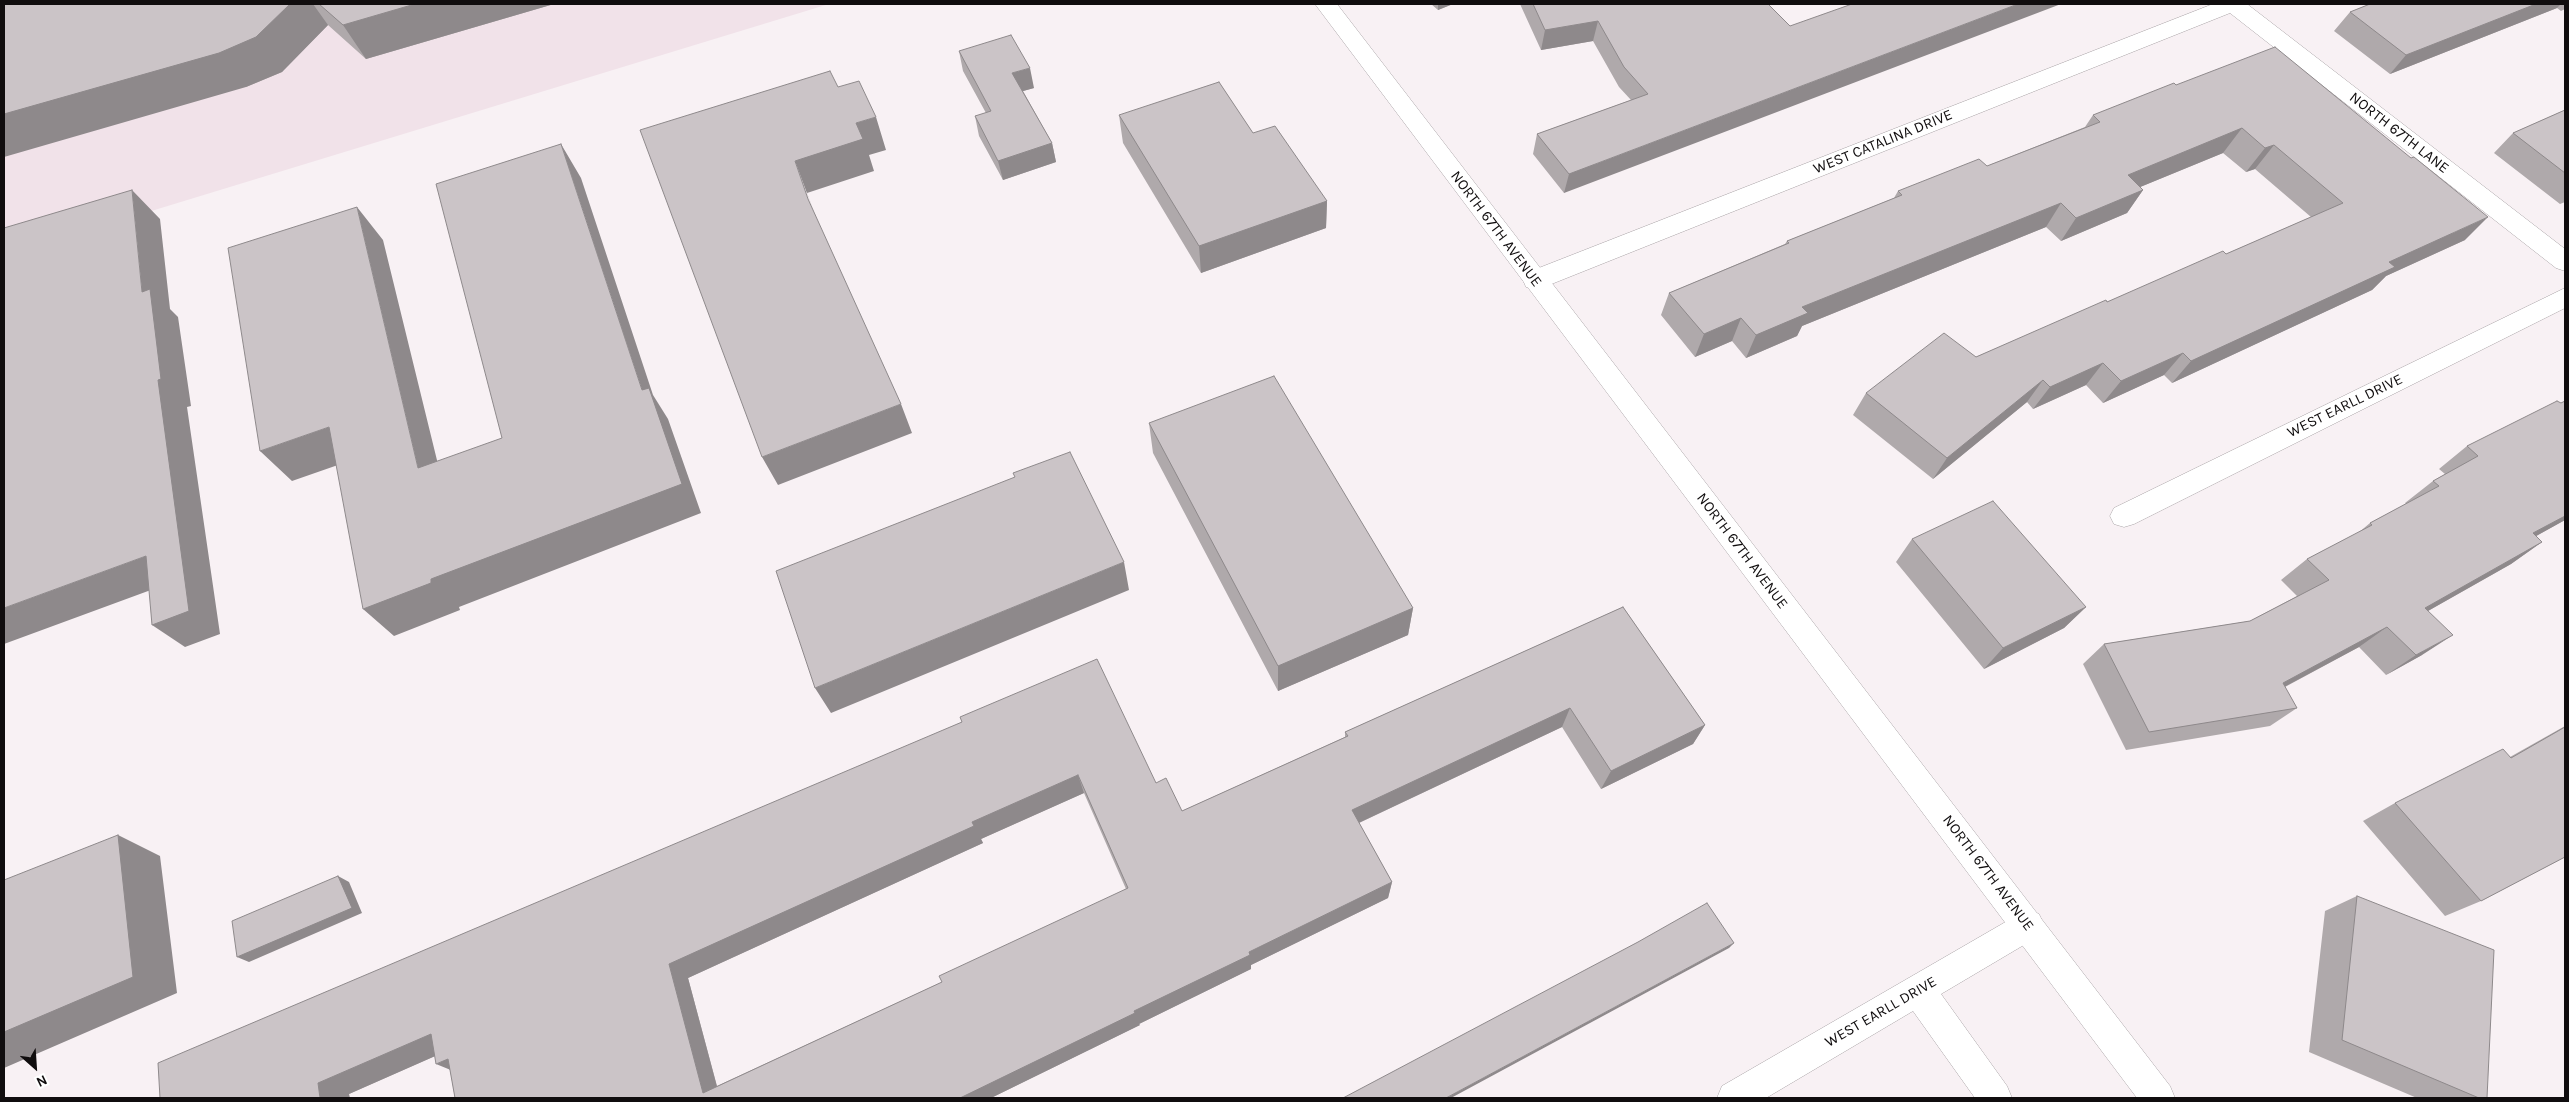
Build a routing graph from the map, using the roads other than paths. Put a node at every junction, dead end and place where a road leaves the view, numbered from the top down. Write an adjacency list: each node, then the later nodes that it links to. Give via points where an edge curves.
1 (1326, 4): 4 (street, NORTH 67TH AVENUE)
2 (2232, 4): 3 (street, NORTH 67TH LANE); 4 (street, WEST CATALINA DRIVE)
3 (2565, 262)
4 (1534, 280): 7 (street, NORTH 67TH AVENUE)
5 (2565, 297): 6 (street, WEST EARLL DRIVE)
6 (2124, 516)
7 (2028, 926): 8 (street, WEST EARLL DRIVE); 11 (street, NORTH 67TH AVENUE)
8 (1918, 990): 9 (street, WEST EARLL DRIVE); 10 (street)
9 (1734, 1098)
10 (1995, 1098)
11 (2158, 1098)

